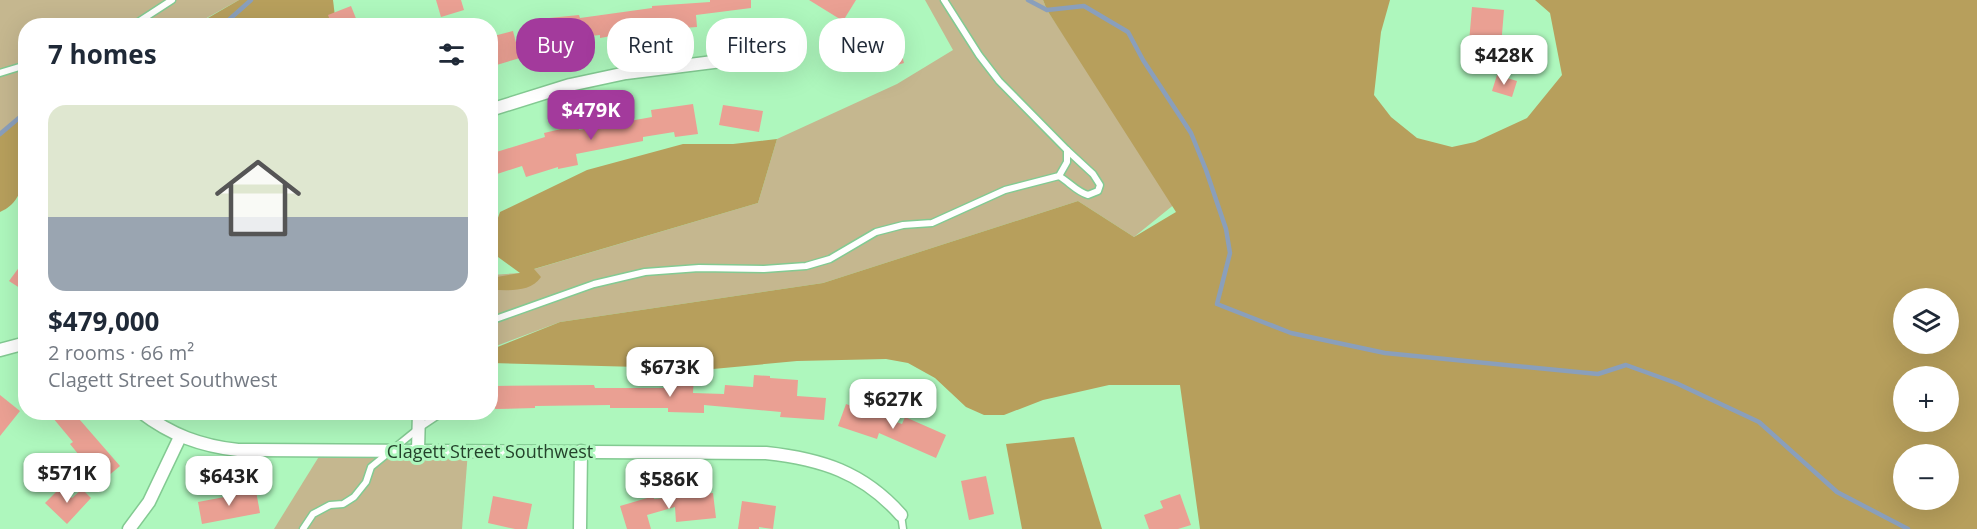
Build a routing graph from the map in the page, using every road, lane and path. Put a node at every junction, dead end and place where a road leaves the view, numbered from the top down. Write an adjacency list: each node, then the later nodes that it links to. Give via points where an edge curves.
1 (172, 0): 3 (lane)
2 (944, 0): 8 (lane, via 999,81)
3 (144, 18)
4 (706, 63): 7 (street, via 570,85)
5 (18, 68): 6 (lane)
6 (0, 74)
7 (498, 108)
8 (1067, 150): 9 (lane, via 1067,162); 9 (lane, via 1100,185 1098,191 1082,194)
9 (1059, 176): 10 (lane, via 1005,190 932,223 876,232 830,259 806,266 645,272 594,284)
10 (498, 318)
11 (18, 344): 12 (street)
12 (0, 350)
13 (153, 420): 17 (street, Clagett Street Southwest)
14 (419, 420): 16 (street)
15 (431, 420): 16 (lane)
16 (419, 428): 18 (lane); 19 (street)
17 (180, 437): 18 (street, Clagett Street Southwest, via 238,450); 22 (street, via 149,502)
18 (392, 450): 19 (street, Clagett Street Southwest); 23 (lane, via 371,466 366,482 354,497 313,514)
19 (418, 450): 20 (street, Clagett Street Southwest)
20 (581, 452): 21 (street, Clagett Street Southwest, via 795,456 836,467 855,477 880,493); 24 (street)
21 (901, 515): 25 (lane)
22 (129, 529)
23 (303, 529)
24 (580, 529)
25 (903, 529)

